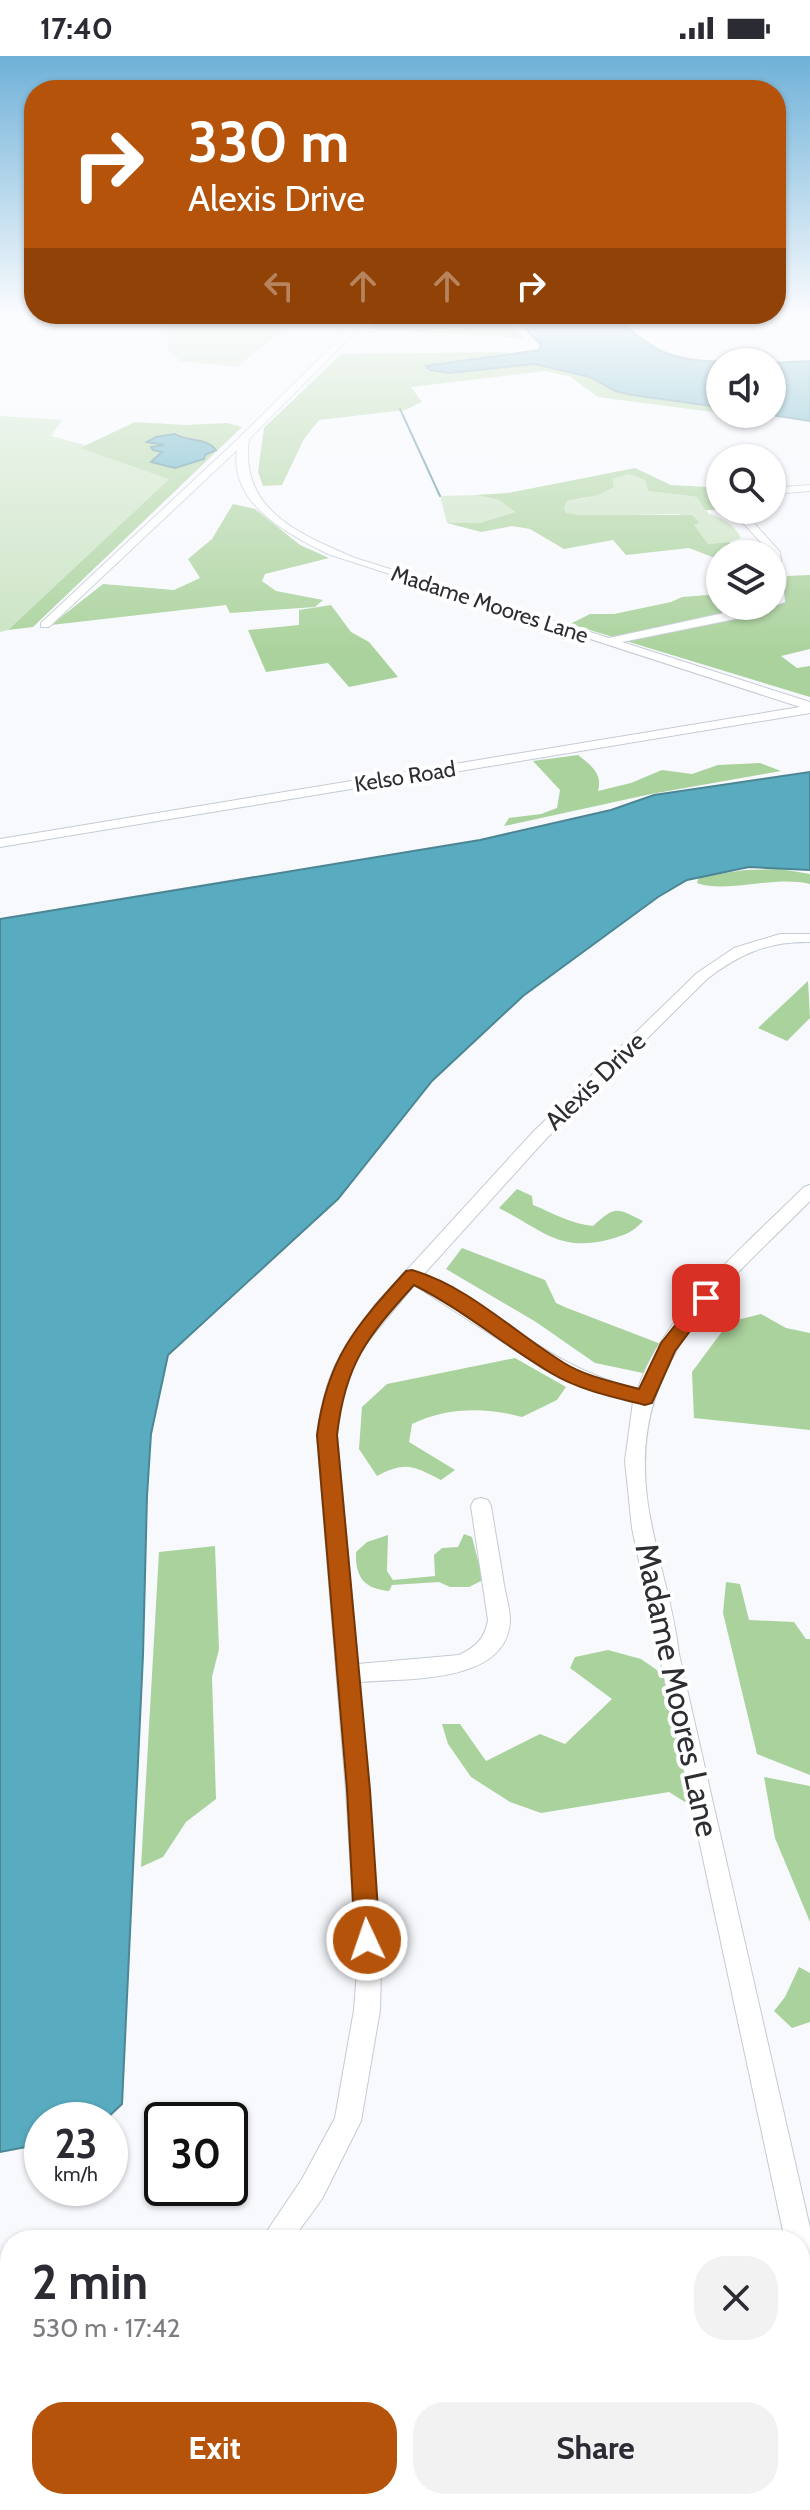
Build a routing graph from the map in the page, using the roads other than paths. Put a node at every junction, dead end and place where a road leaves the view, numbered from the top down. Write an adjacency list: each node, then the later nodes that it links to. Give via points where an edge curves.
1 (254, 429): 2 (street)
2 (247, 435): 8 (street); 9 (street, Madame Moores Lane, via 242,473 247,488 273,517 305,539 351,560)
3 (810, 488): 4 (street)
4 (786, 490)
5 (749, 524): 6 (street)
6 (764, 540)
7 (711, 620): 9 (street)
8 (45, 625)
9 (607, 642): 10 (street, Madame Moores Lane)
10 (810, 707): 11 (street, Kelso Road)
11 (0, 843)
12 (810, 938): 14 (street, Alexis Drive, via 748,946 702,976 539,1136)
13 (810, 1191): 15 (street, Madame Moores Lane, via 686,1322 667,1348)
14 (412, 1276): 15 (street, via 455,1298 559,1369); 17 (street, Alexis Drive, via 346,1359 328,1414)
15 (645, 1398): 19 (street, Madame Moores Lane, via 636,1472 638,1507)
16 (481, 1506): 17 (street, via 499,1620 490,1647 459,1664)
17 (348, 1674): 18 (street, Alexis Drive, via 369,1970 363,2049 348,2121 312,2189)
18 (282, 2230)
19 (796, 2230)

